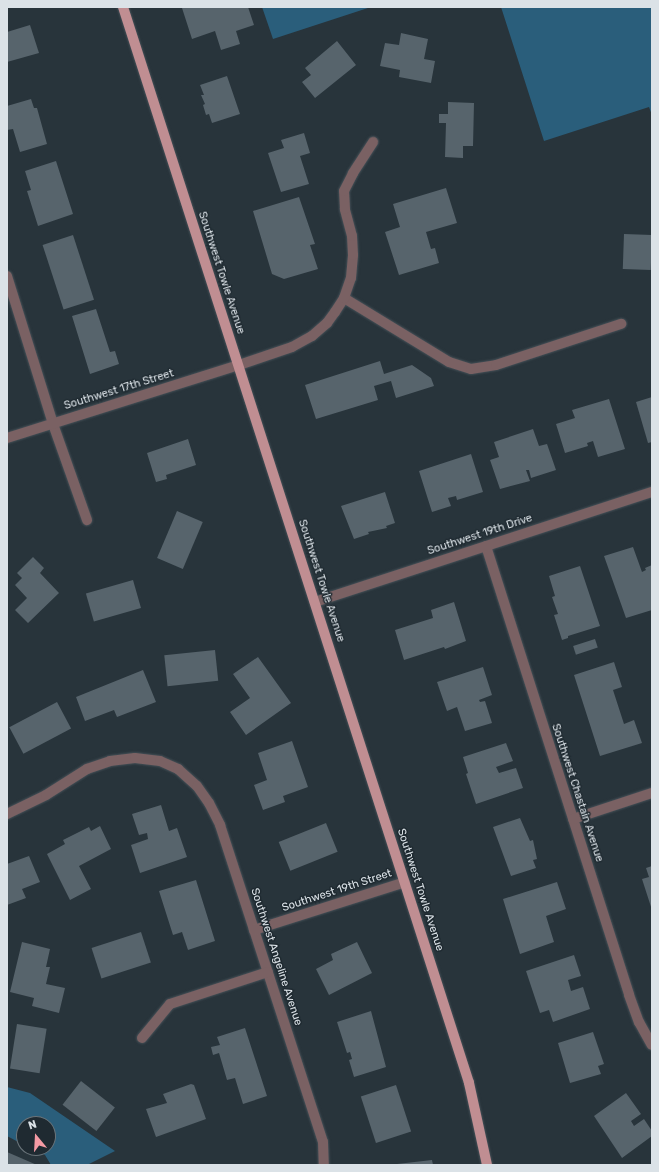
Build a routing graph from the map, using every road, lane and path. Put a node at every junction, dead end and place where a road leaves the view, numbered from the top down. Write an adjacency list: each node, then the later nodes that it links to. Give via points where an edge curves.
1 (124, 7): 6 (main road, Southwest Towle Avenue)
2 (373, 142): 4 (street, Southwest 17th Street, via 344,191 353,255 351,278)
3 (7, 278): 7 (street)
4 (344, 298): 5 (street, via 449,362 471,369 496,365); 6 (street, Southwest 17th Street, via 327,323 312,336 292,347)
5 (621, 324)
6 (239, 365): 7 (street, Southwest 17th Street); 12 (main road, Southwest Towle Avenue)
7 (53, 424): 8 (street, Southwest 17th Street); 10 (street)
8 (7, 438)
9 (652, 492): 11 (street, Southwest 19th Drive)
10 (87, 520)
11 (486, 546): 12 (street, Southwest 19th Drive); 15 (street, Southwest Chastain Avenue)
12 (315, 602): 16 (main road, Southwest Towle Avenue)
13 (652, 793): 15 (street)
14 (7, 814): 17 (street, Southwest Angeline Avenue, via 46,795 87,769 110,761 135,758 178,768 197,786 220,825)
15 (573, 819): 20 (street, Southwest Chastain Avenue, via 629,995 639,1022)
16 (405, 882): 17 (street, Southwest 19th Street); 22 (main road, Southwest Towle Avenue, via 476,1110)
17 (254, 930): 18 (street, Southwest Angeline Avenue)
18 (268, 972): 19 (street, via 170,1004); 21 (street, Southwest Angeline Avenue, via 323,1142)
19 (142, 1038)
20 (652, 1045)
21 (324, 1165)
22 (487, 1165)

